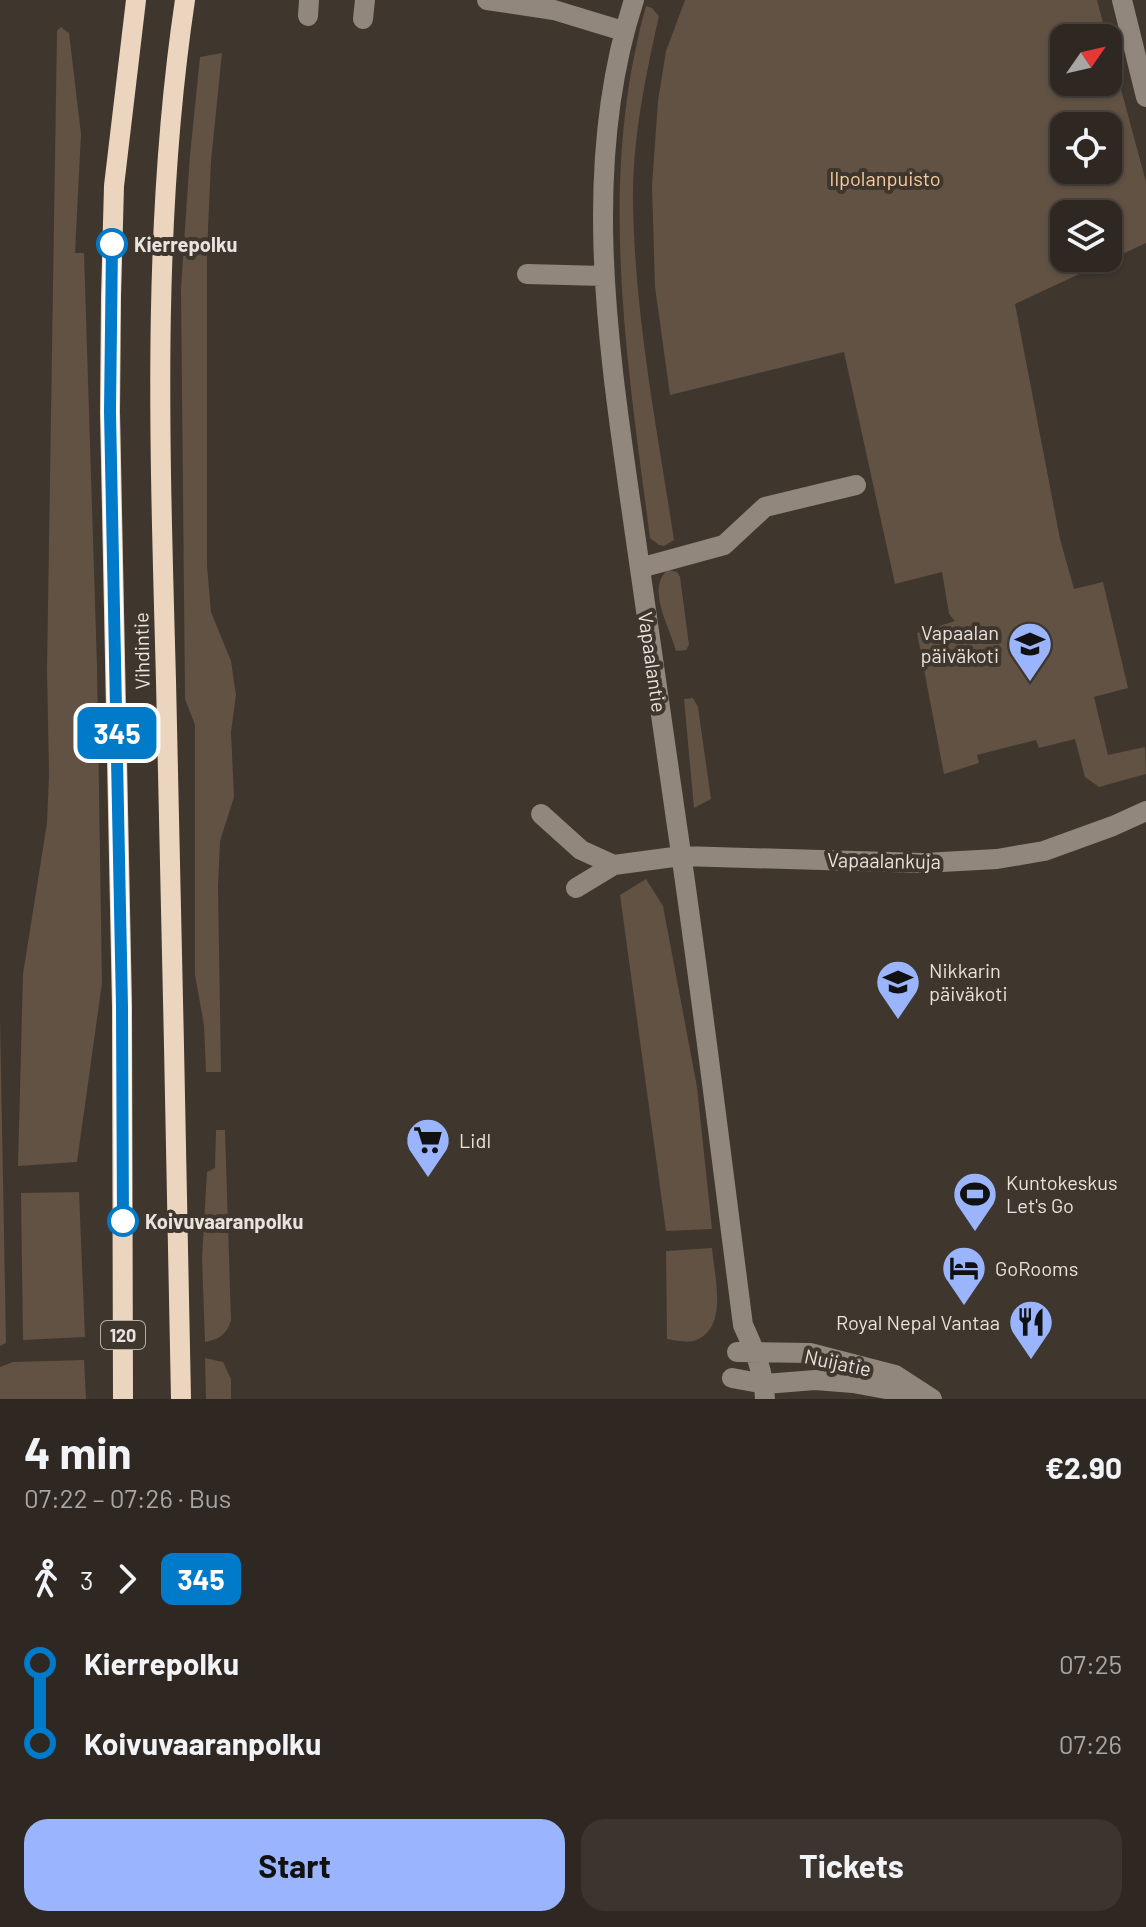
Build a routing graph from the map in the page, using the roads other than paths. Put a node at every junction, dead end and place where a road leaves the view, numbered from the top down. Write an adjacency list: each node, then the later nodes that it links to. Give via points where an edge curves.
1 (136, 0): 20 (main road, Vihdintie / 120, via 114,186 110,311)
2 (185, 0): 21 (main road, Vihdintie, via 164,183 159,406)
3 (487, 0): 6 (street, via 554,10)
4 (634, 0): 6 (street, Vapaalantie)
5 (1122, 0): 7 (street)
6 (623, 31): 9 (street, Vapaalantie, via 610,113)
7 (1146, 97)
8 (527, 274): 9 (street)
9 (603, 276): 11 (street, Vapaalantie)
10 (856, 485): 11 (street, via 765,507 724,545)
11 (640, 568): 14 (street, Vapaalantie)
12 (1146, 811): 14 (street, Vapaalankuja, via 1044,851 997,859 923,863)
13 (541, 814): 15 (street, via 581,850)
14 (681, 856): 15 (street, Vapaalankuja); 17 (street, Vapaalantie)
15 (614, 865): 16 (street)
16 (576, 888)
17 (746, 1351): 18 (street, Vapaalantie); 19 (street, Vapaalantie); 23 (street, Nuijatie, via 810,1353 895,1375)
18 (732, 1378): 19 (street, Nuijatie); 22 (street, Vapaalantie)
19 (765, 1392): 23 (street, Nuijatie, via 828,1381)
20 (123, 1399)
21 (181, 1399)
22 (730, 1399)
23 (932, 1399)

